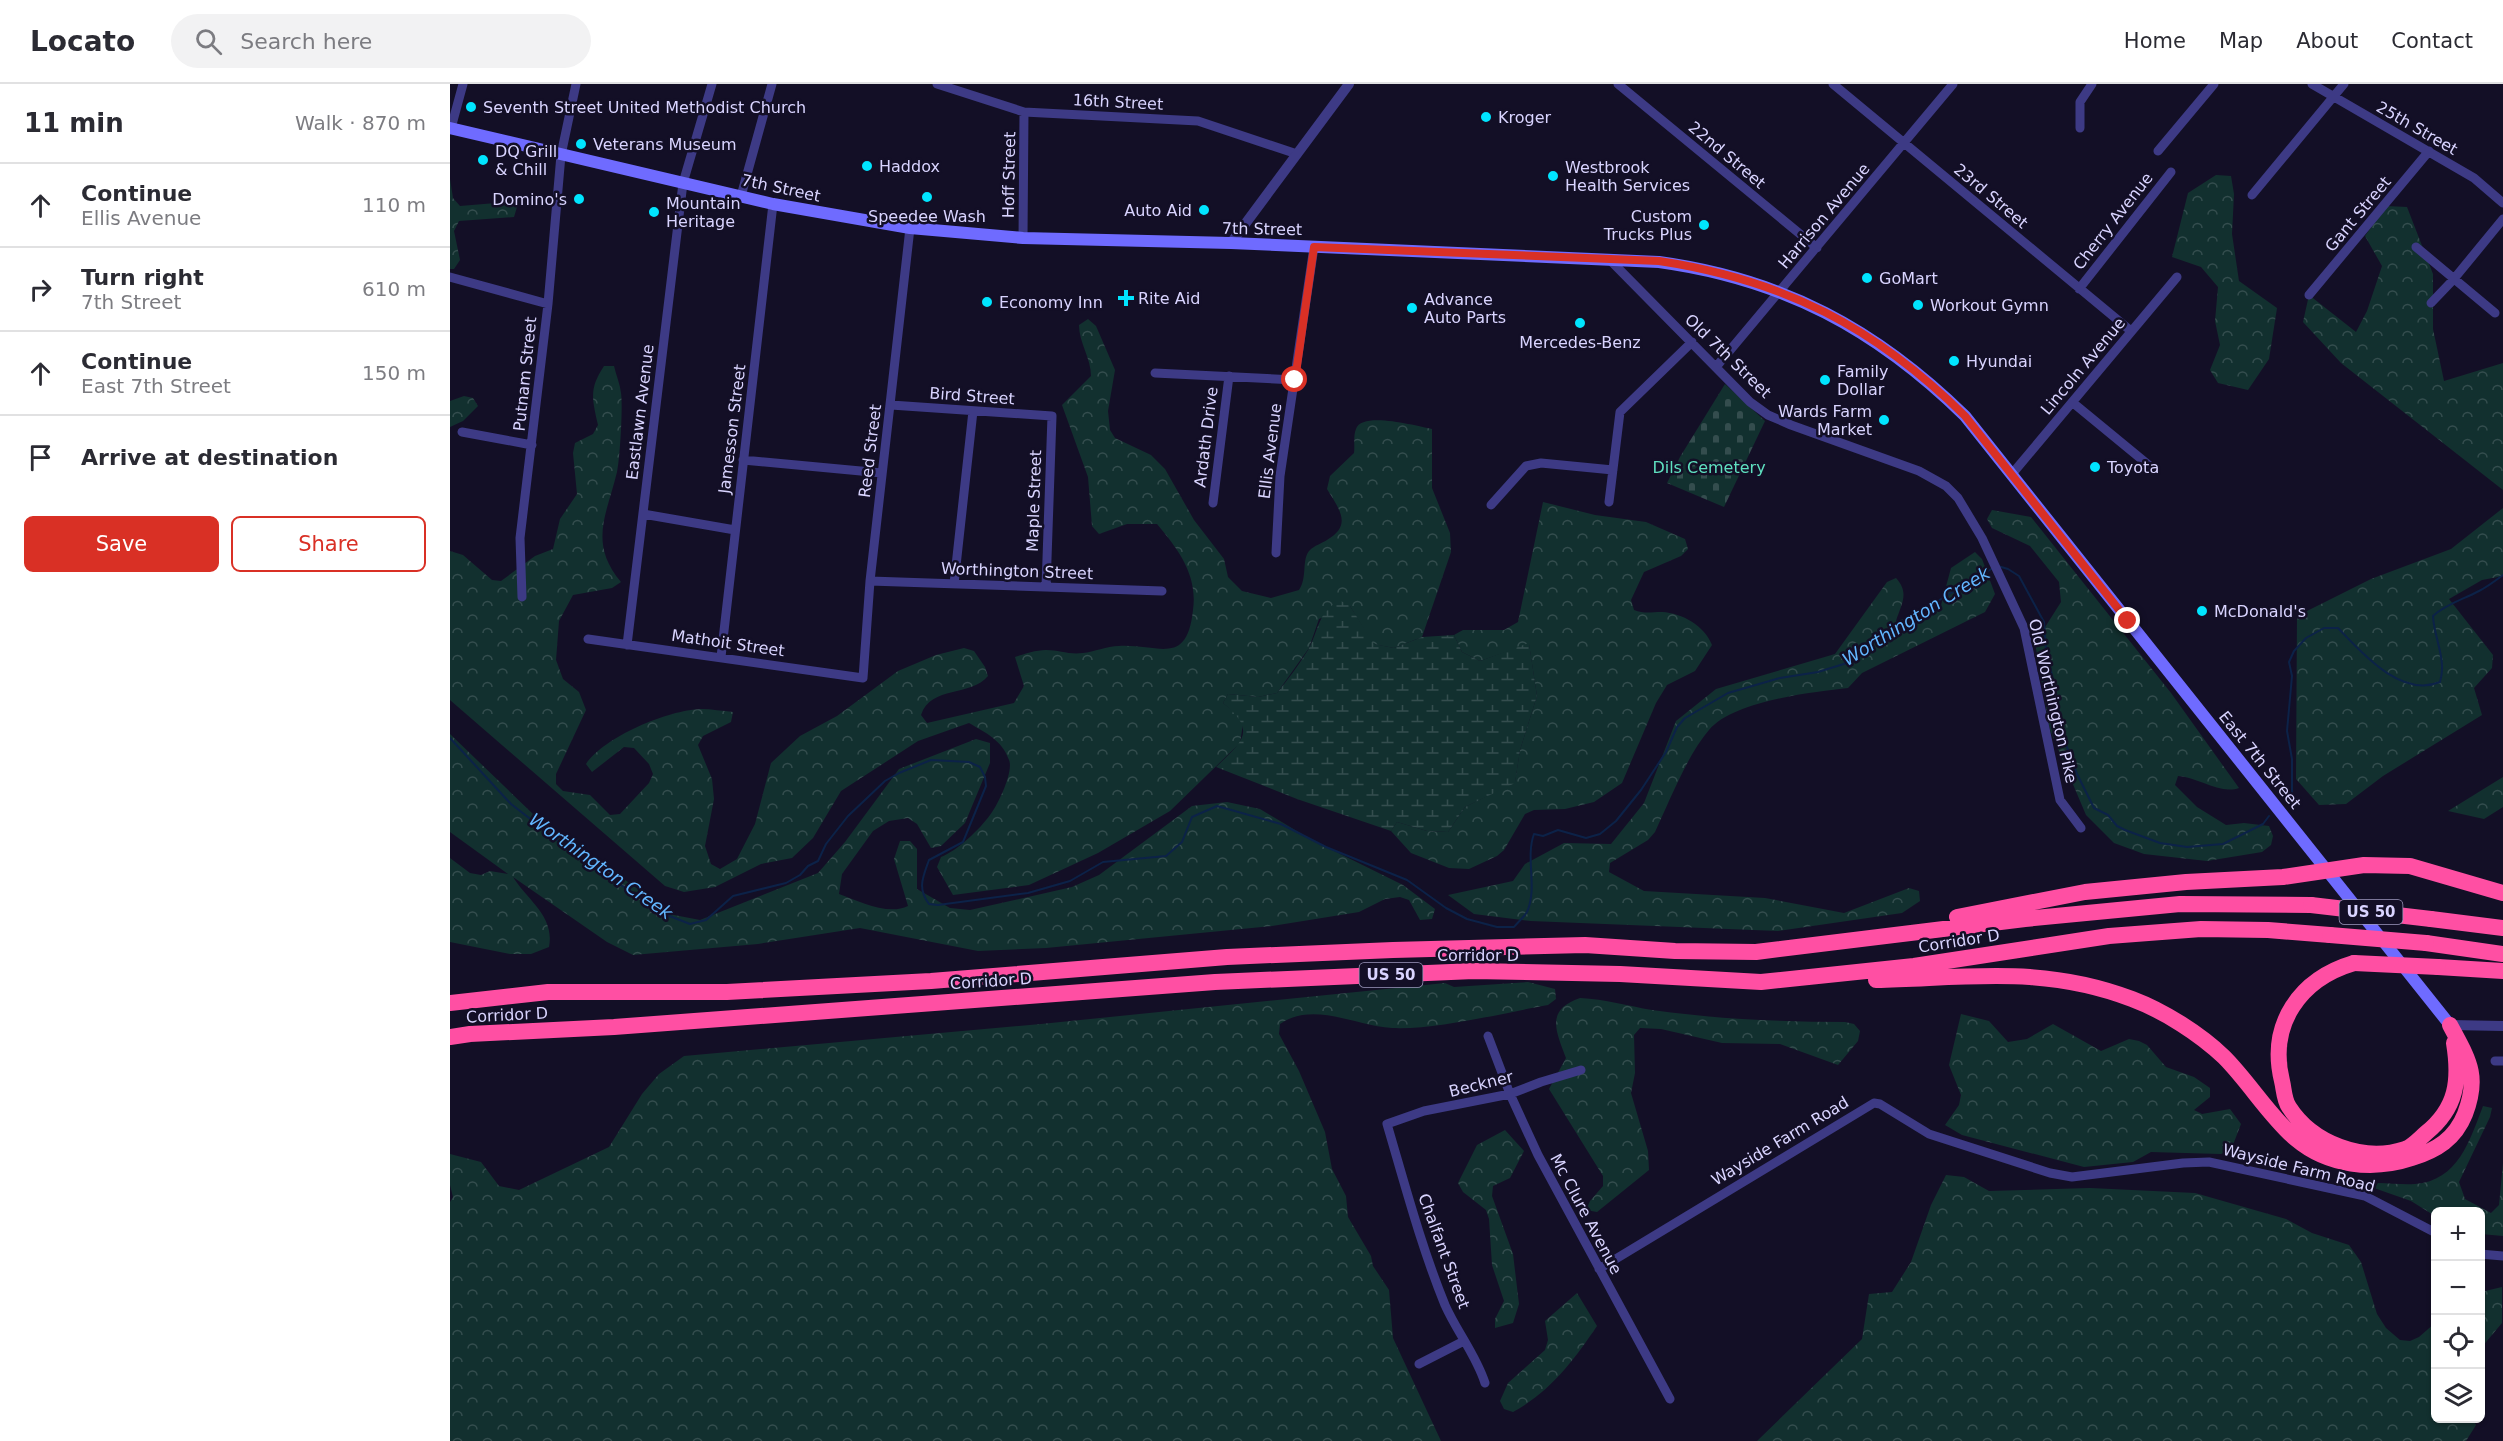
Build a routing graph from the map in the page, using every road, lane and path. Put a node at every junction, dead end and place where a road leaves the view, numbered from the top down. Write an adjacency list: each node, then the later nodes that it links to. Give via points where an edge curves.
1 (463, 84): 16 (street)
2 (576, 84): 21 (street, Putnam Street)
3 (712, 84): 24 (street, Eastlawn Avenue)
4 (772, 84): 26 (street)
5 (937, 84): 15 (street, 16th Street)
6 (1349, 84): 22 (street)
7 (1618, 84): 35 (street, 22nd Street)
8 (1833, 84): 18 (street, 23rd Street)
9 (1953, 84): 18 (street, Harrison Avenue)
10 (2091, 84): 17 (street, via 2080,102)
11 (2214, 84): 20 (street)
12 (2312, 84): 14 (street, 25th Street)
13 (2344, 84): 14 (street)
14 (2333, 98): 19 (street, 25th Street); 25 (street)
15 (1024, 112): 22 (street, 16th Street, via 1196,121); 31 (street, Hoff Street)
16 (450, 128): 21 (main road, 7th Street)
17 (2080, 128)
18 (1904, 143): 35 (street, Harrison Avenue); 40 (street, 23rd Street)
19 (2429, 151): 27 (street, 25th Street, via 2474,178); 42 (street, Gant Street)
20 (2158, 152)
21 (561, 154): 24 (main road, 7th Street); 44 (street, Putnam Street)
22 (1297, 154): 32 (street)
23 (2171, 172): 40 (street, Cherry Avenue)
24 (683, 183): 26 (main road, 7th Street); 67 (street, Eastlawn Avenue)
25 (2252, 195)
26 (741, 196): 28 (main road, 7th Street)
27 (2503, 203)
28 (773, 204): 30 (main road, 7th Street); 58 (street, Jamesson Street)
29 (2503, 219): 39 (street)
30 (910, 228): 31 (main road, 7th Street); 53 (street, Reed Street)
31 (1023, 238): 32 (main road, 7th Street)
32 (1231, 243): 33 (main road, 7th Street)
33 (1314, 247): 36 (main road, 7th Street); 51 (street, Ellis Avenue)
34 (2416, 247): 39 (street)
35 (1817, 248): 41 (street, Harrison Avenue)
36 (1609, 259): 41 (main road, 7th Street, via 1684,265); 47 (street, Old 7th Street)
37 (450, 277): 44 (street)
38 (2177, 277): 46 (street, Lincoln Avenue)
39 (2453, 280): 43 (street); 45 (street)
40 (2079, 289): 46 (street, 23rd Street)
41 (1781, 291): 48 (street, Harrison Avenue); 62 (main road, 7th Street, via 1849,325 1892,353 1965,416)
42 (2309, 295)
43 (2431, 303)
44 (548, 304): 57 (street, Putnam Street)
45 (2495, 313)
46 (2131, 332): 52 (street, Lincoln Avenue)
47 (1692, 342): 48 (street, Old 7th Street); 60 (street, via 1620,412)
48 (1716, 367): 63 (street, Old 7th Street, via 1768,415 1919,471)
49 (1155, 373): 50 (street)
50 (1229, 376): 51 (street); 65 (street, Ardath Drive)
51 (1295, 380): 69 (street, Ellis Avenue, via 1280,477)
52 (2072, 402): 59 (street); 62 (street, Lincoln Avenue)
53 (891, 405): 54 (street, Bird Street); 61 (street, Reed Street)
54 (973, 411): 55 (street, Bird Street); 71 (street)
55 (1052, 416): 72 (street, Maple Street)
56 (462, 432): 57 (street)
57 (532, 445): 74 (street, Putnam Street, via 520,538)
58 (744, 460): 61 (street); 68 (street, Jamesson Street)
59 (2151, 467)
60 (1613, 470): 64 (street); 66 (street, via 1541,463 1527,466)
61 (882, 473): 70 (street, Reed Street)
62 (2012, 474): 80 (main road, East 7th Street)
63 (1946, 486): 79 (street, Old Worthington Pike, via 1968,512 2024,628 2060,800)
64 (1609, 502)
65 (1213, 503)
66 (1491, 505)
67 (643, 514): 68 (street); 76 (street, Eastlawn Avenue)
68 (735, 530): 77 (street, Jamesson Street)
69 (1276, 553)
70 (870, 581): 71 (street, Worthington Street); 78 (street, Reed Street)
71 (954, 584): 72 (street, Worthington Street)
72 (1046, 587): 73 (street, Worthington Street)
73 (1162, 591)
74 (522, 597)
75 (588, 639): 76 (street, Mathoit Street)
76 (627, 645): 77 (street, Mathoit Street)
77 (721, 657): 78 (street, Mathoit Street)
78 (863, 678)
79 (2081, 828)
80 (2330, 872): 81 (highway, via 2364,865 2410,866); 83 (highway, via 2085,892); 88 (main road, East 7th Street)
81 (2503, 892)
82 (2503, 928): 83 (highway, Corridor D / US 50, bridge, via 2311,905 2180,904)
83 (1872, 937): 87 (highway, Corridor D / US 50, via 1756,952 1585,945 1239,957 931,981 727,992 548,992)
84 (2503, 954): 86 (highway, Corridor D / US 50, bridge, via 2330,935 2201,929 2109,936 1914,966)
85 (2503, 971): 88 (highway, bridge, via 2354,963 2338,968 2296,1000 2287,1013 2280,1033 2278,1065 2288,1106 2311,1132 2349,1150 2375,1154 2406,1149 2434,1126 2454,1099 2458,1068)
86 (1761, 982): 88 (highway, via 1998,974 2048,977 2104,989 2166,1016 2223,1057 2296,1139 2334,1160 2369,1167 2436,1150 2460,1127 2472,1096 2472,1068); 91 (highway, Corridor D / US 50, via 1620,974 1439,972 1215,982)
87 (450, 1003)
88 (2450, 1024): 89 (street)
89 (2503, 1026)
90 (1488, 1036): 93 (street, Mc Clure Avenue)
91 (450, 1037)
92 (1581, 1070): 93 (street, Beckner)
93 (1510, 1094): 94 (street, Beckner, via 1424,1111); 98 (street, Mc Clure Avenue)
94 (1388, 1124): 99 (street, Chalfant Street, via 1417,1226 1446,1306)
95 (2431, 1230): 98 (street, Wayside Farm Road, via 2365,1196 2218,1164 2183,1163 2072,1176 2050,1173 1929,1134 1874,1103)
96 (2485, 1254): 97 (street)
97 (2503, 1256)
98 (1599, 1269): 102 (street, Mc Clure Avenue)
99 (1464, 1341): 100 (street); 101 (street, Chalfant Street)
100 (1419, 1364)
101 (1485, 1383)
102 (1670, 1399)

